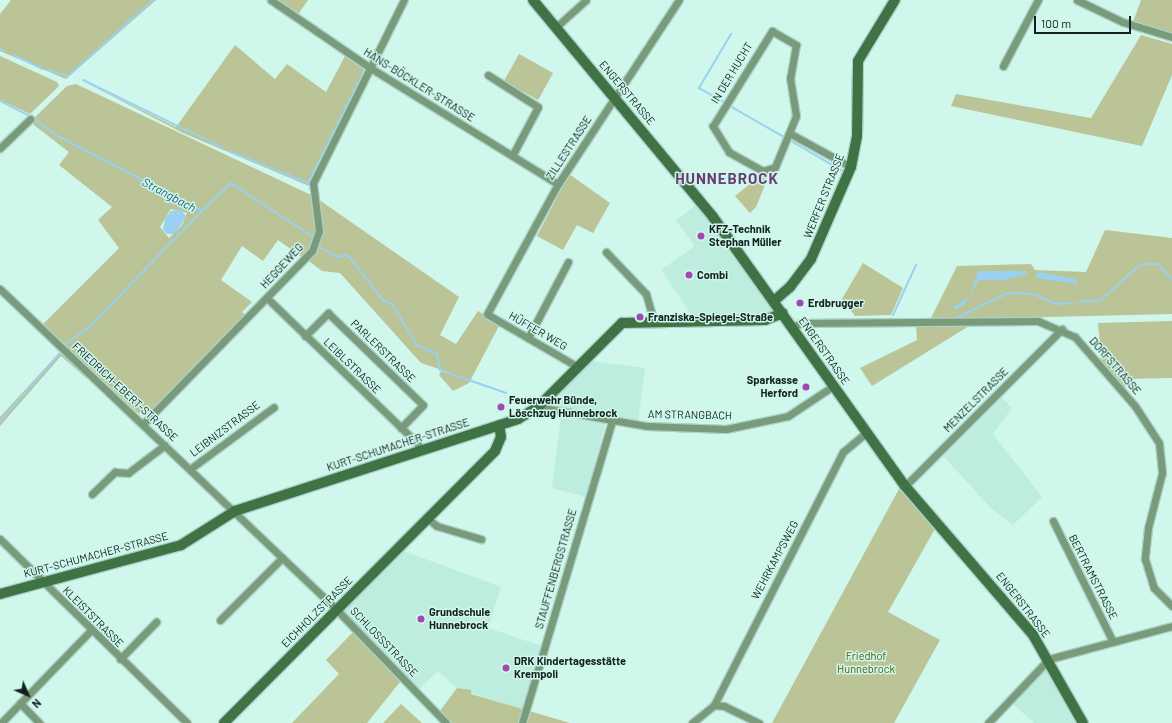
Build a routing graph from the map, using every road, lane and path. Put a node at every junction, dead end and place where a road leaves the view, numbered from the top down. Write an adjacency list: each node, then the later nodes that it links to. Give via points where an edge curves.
1 (271, 0): 12 (street, HANS-BÖCKLER-STRASSE)
2 (404, 0): 12 (street, HEGGEWEG)
3 (533, 0): 9 (street, ENGERSTRASSE)
4 (586, 0): 9 (street)
5 (679, 0): 14 (street, ZILLESTRASSE, via 632,75)
6 (895, 0): 19 (street, WERFER STRASSE, via 858,62 857,136)
7 (1038, 0): 11 (street)
8 (1077, 0): 10 (street, via 1123,22)
9 (556, 27): 14 (street, ENGERSTRASSE)
10 (1172, 37)
11 (1003, 66)
12 (369, 67): 18 (street, HANS-BÖCKLER-STRASSE); 24 (street, HEGGEWEG, via 313,183 319,231 312,251)
13 (488, 75): 18 (street, via 538,107)
14 (614, 96): 20 (street, ZILLESTRASSE); 25 (street, ENGERSTRASSE, via 714,217)
15 (30, 119): 17 (street)
16 (791, 134): 16 (street, IN DER HUCHT, via 796,116 790,78 796,45 772,31 713,126 713,131 729,152 763,171 775,167); 19 (street)
17 (0, 148)
18 (512, 156): 20 (street, HANS-BÖCKLER-STRASSE)
19 (851, 167): 25 (street, WERFER STRASSE, via 811,259 790,287)
20 (558, 184): 27 (street, ZILLESTRASSE)
21 (606, 252): 28 (street, via 646,294)
22 (568, 262): 32 (street)
23 (0, 289): 38 (street, FRIEDRICH-EBERT-STRASSE)
24 (267, 298): 31 (street, LEIBLSTRASSE); 38 (street, HEGGEWEG)
25 (775, 300): 26 (street, ENGERSTRASSE)
26 (783, 313): 28 (street, KURT-SCHUMACHER-STRASSE, via 765,320); 29 (street, ENGERSTRASSE)
27 (487, 314): 32 (street, HÜFFER WEG)
28 (654, 322): 33 (street, KURT-SCHUMACHER-STRASSE, via 622,323)
29 (793, 327): 30 (street, DORFSTRASSE, via 801,323 1038,321); 34 (street, ENGERSTRASSE)
30 (1062, 329): 45 (street, MENZELSTRASSE); 55 (street, DORFSTRASSE, via 1096,358 1159,443 1162,473 1148,528 1145,559 1154,588)
31 (305, 336): 40 (street, LEIBLSTRASSE); 40 (street, PARLERSTRASSE, via 328,313 423,405)
32 (528, 338): 33 (street, HÜFFER WEG)
33 (578, 367): 36 (street, KURT-SCHUMACHER-STRASSE)
34 (833, 386): 37 (street, AM STRANGBACH, via 788,416 726,429 646,426); 41 (street, ENGERSTRASSE)
35 (274, 407): 44 (street, LEIBNIZSTRASSE)
36 (538, 407): 37 (street, AM STRANGBACH); 39 (street, KURT-SCHUMACHER-STRASSE)
37 (612, 421): 71 (street, STAUFFENBERGSTRASSE)
38 (143, 424): 42 (street, FRIEDRICH-EBERT-STRASSE)
39 (499, 425): 43 (street, KURT-SCHUMACHER-STRASSE); 48 (street, EICHHOLZSTRASSE, via 501,437 495,451)
40 (401, 428): 43 (street, LEIBLSTRASSE)
41 (866, 433): 45 (street, ENGERSTRASSE); 65 (street, WEHRKAMPSWEG, via 843,452)
42 (165, 446): 44 (street, FRIEDRICH-EBERT-STRASSE); 46 (street, via 128,473 115,472)
43 (421, 450): 47 (street, KURT-SCHUMACHER-STRASSE)
44 (190, 469): 47 (street, FRIEDRICH-EBERT-STRASSE)
45 (905, 486): 63 (street, ENGERSTRASSE, via 1010,605)
46 (92, 494)
47 (235, 511): 52 (street, SCHLOSSSTRASSE); 53 (street, KURT-SCHUMACHER-STRASSE, via 181,545)
48 (428, 519): 51 (street, via 437,526); 56 (street, EICHHOLZSTRASSE)
49 (1053, 521): 61 (street, BERTRAMSTRASSE)
50 (0, 539): 53 (street, KLEISTSTRASSE)
51 (481, 539)
52 (282, 558): 56 (street, SCHLOSSSTRASSE); 57 (street)
53 (41, 580): 54 (street, KURT-SCHUMACHER-STRASSE); 60 (street, KLEISTSTRASSE)
54 (0, 594)
55 (1172, 606)
56 (336, 609): 69 (street, EICHHOLZSTRASSE); 70 (street, SCHLOSSSTRASSE)
57 (220, 620)
58 (156, 622): 62 (street, KLEISTSTRASSE)
59 (1172, 626): 61 (street)
60 (91, 630): 62 (street, KLEISTSTRASSE); 64 (street)
61 (1113, 642): 63 (street)
62 (120, 659): 68 (street, KLEISTSTRASSE)
63 (1049, 659): 74 (street); 75 (street, ENGERSTRASSE)
64 (20, 703): 66 (street); 67 (street)
65 (714, 705): 72 (street); 73 (street, via 724,706)
66 (1, 723)
67 (39, 723)
68 (187, 723)
69 (224, 723)
70 (446, 723)
71 (522, 723)
72 (692, 723)
73 (759, 723)
74 (988, 723)
75 (1083, 723)

